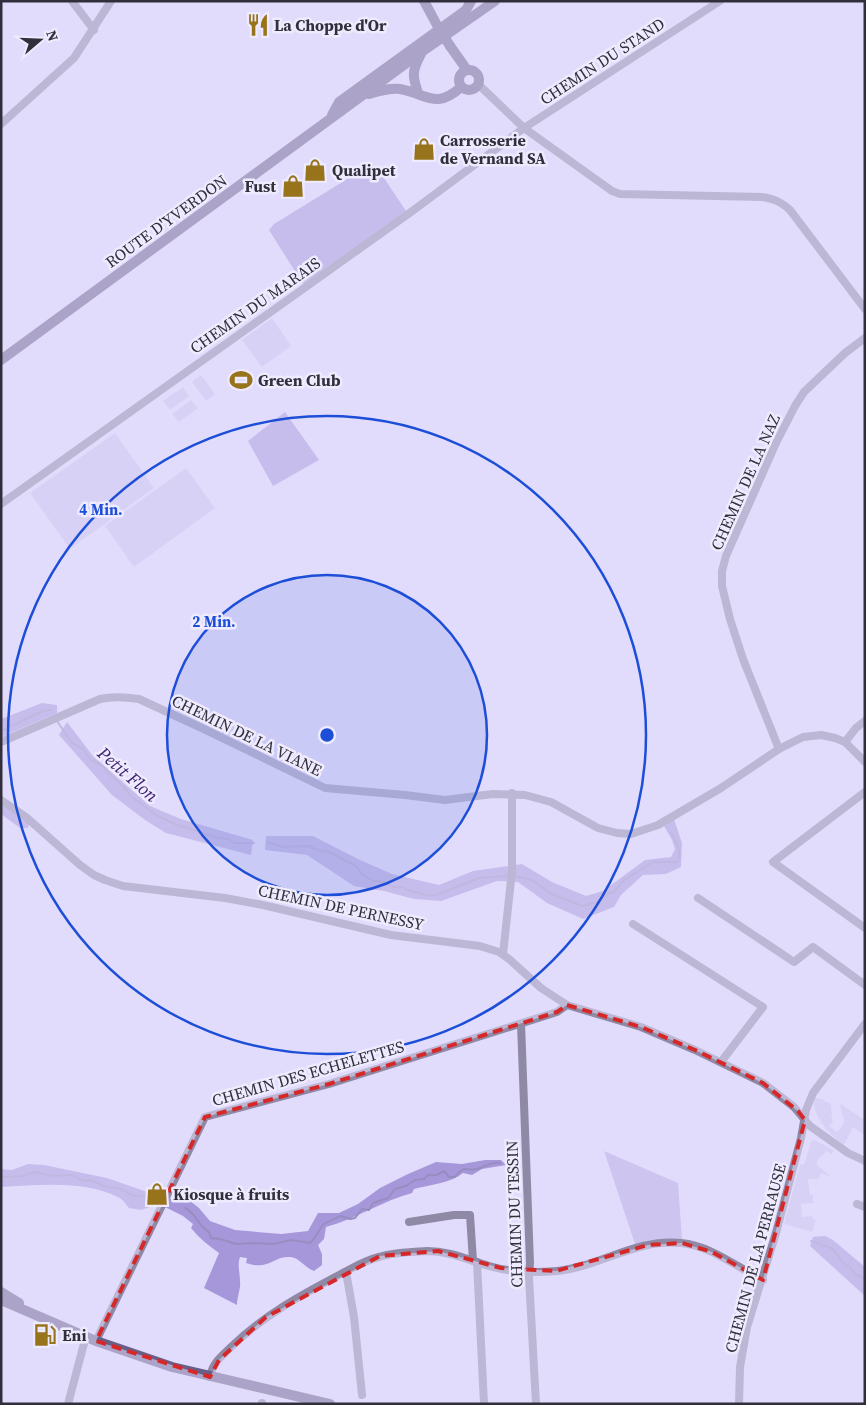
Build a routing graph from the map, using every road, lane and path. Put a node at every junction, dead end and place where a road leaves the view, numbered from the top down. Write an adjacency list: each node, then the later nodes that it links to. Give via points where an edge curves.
1 (72, 1): 7 (street)
2 (111, 1): 7 (street)
3 (424, 1): 9 (main road, bridge)
4 (471, 1): 14 (main road, via 466,10 339,102)
5 (495, 1): 8 (main road, ROUTE D'YVERDON)
6 (720, 1): 16 (street, CHEMIN DU STAND)
7 (94, 30): 15 (street, via 74,58)
8 (423, 51): 12 (main road, via 412,78); 13 (main road, ROUTE D'YVERDON)
9 (467, 70): 10 (main road, via 476,72 480,78); 11 (main road, via 460,77)
10 (479, 85): 11 (main road, via 470,91); 16 (street)
11 (461, 87): 12 (main road, via 442,99 434,100)
12 (418, 93): 13 (main road, via 392,89)
13 (363, 95): 14 (main road, ROUTE D'YVERDON)
14 (331, 118): 19 (main road, ROUTE D'YVERDON)
15 (1, 124)
16 (524, 128): 17 (street, via 620,194 774,198 790,210); 20 (street, CHEMIN DU MARAIS)
17 (865, 309)
18 (865, 338): 24 (street, CHEMIN DE LA NAZ, via 804,392 776,443 722,571 722,586 743,659)
19 (1, 360)
20 (1, 504)
21 (865, 721): 23 (street)
22 (1, 742): 27 (street, CHEMIN DE LA VIANE, via 100,699 129,697 325,788 444,800)
23 (845, 742): 24 (street, CHEMIN DE LA VIANE, via 826,735 809,735); 25 (street, CHEMIN DE LA VIANE)
24 (779, 749): 27 (street, CHEMIN DE LA VIANE, via 658,825 631,834 598,828 551,802)
25 (865, 762)
26 (865, 792): 31 (street, via 773,862)
27 (512, 793): 32 (street, via 512,870)
28 (1, 800): 32 (street, CHEMIN DE PERNESSY, via 26,817 80,865 105,880 123,886 225,898 391,934 480,946)
29 (698, 898): 33 (street, via 794,962 813,947)
30 (633, 924): 37 (street, via 763,1007)
31 (865, 928)
32 (503, 954): 34 (street, CHEMIN DE PERNESSY, via 541,988)
33 (865, 985)
34 (567, 1004): 35 (street, CHEMIN DES ECHELETTES, via 557,1012); 37 (street, CHEMIN DE PERNESSY, via 641,1026)
35 (521, 1024): 42 (street, CHEMIN DU TESSIN); 49 (street, CHEMIN DES ECHELETTES, via 329,1084 206,1117)
36 (865, 1024): 38 (street, via 813,1093)
37 (721, 1062): 38 (street, CHEMIN DE PERNESSY, via 770,1088)
38 (805, 1120): 39 (street, CHEMIN DE PERNESSY, via 848,1154); 44 (street, CHEMIN DE LA PERRAUSE)
39 (865, 1161)
40 (409, 1222): 41 (street, via 470,1215)
41 (475, 1262): 42 (street); 43 (street, via 444,1252 410,1252 380,1256); 54 (street)
42 (529, 1271): 44 (street, via 581,1267 648,1245 673,1243 712,1252); 55 (street, CHEMIN DU TESSIN)
43 (346, 1272): 50 (street, via 287,1303 253,1326 213,1366); 51 (street)
44 (763, 1280): 56 (street, CHEMIN DE LA PERRAUSE, via 747,1327)
45 (1, 1292): 47 (main road)
46 (1, 1300): 47 (main road)
47 (32, 1313): 48 (main road)
48 (86, 1336): 49 (main road); 52 (street)
49 (96, 1341): 50 (main road)
50 (210, 1377): 53 (main road)
51 (362, 1395)
52 (68, 1404)
53 (330, 1404)
54 (484, 1404)
55 (536, 1404)
56 (739, 1404)

